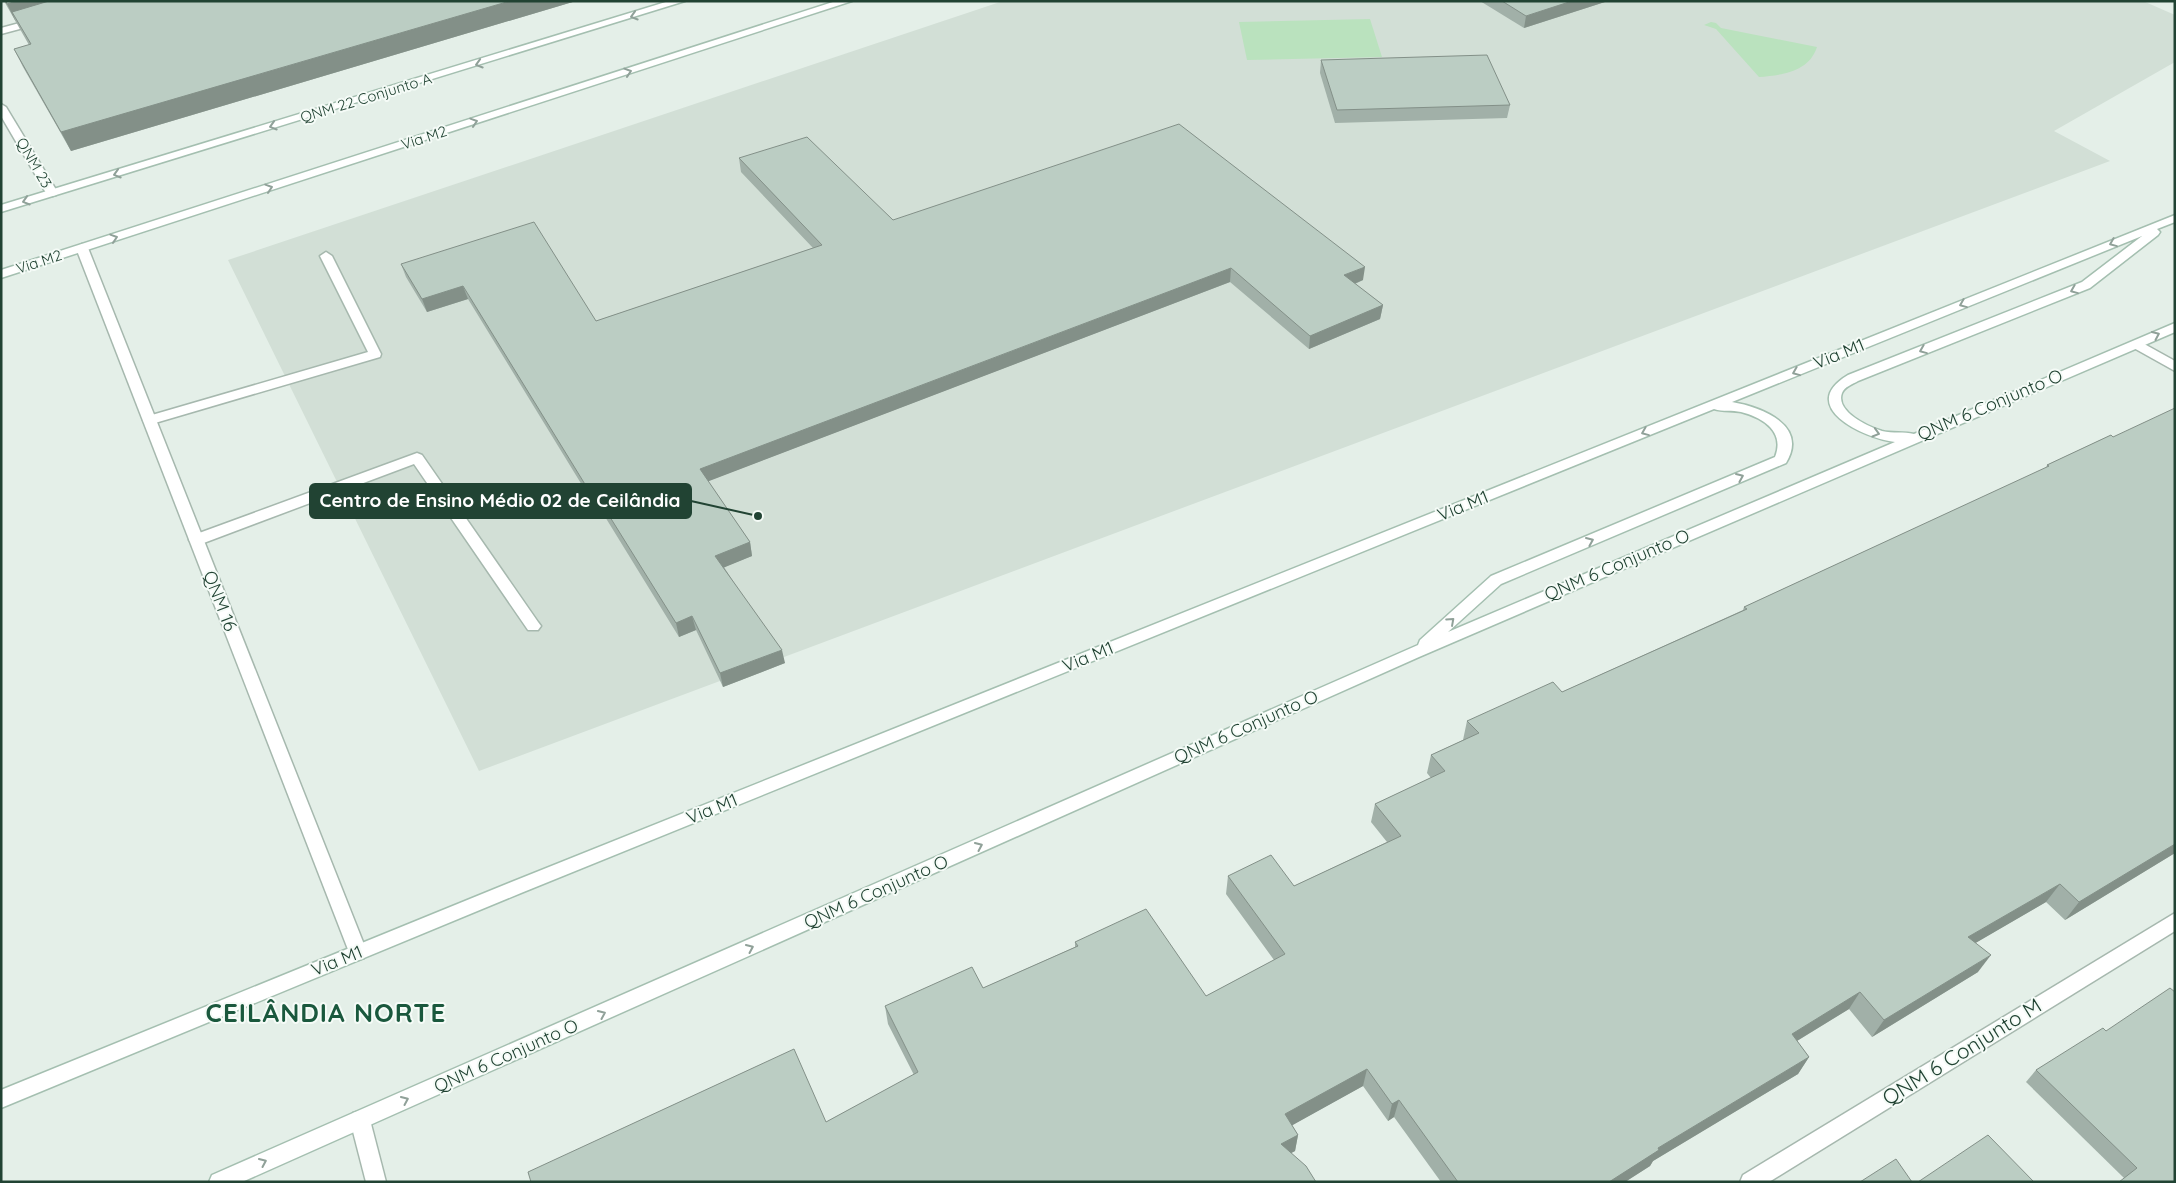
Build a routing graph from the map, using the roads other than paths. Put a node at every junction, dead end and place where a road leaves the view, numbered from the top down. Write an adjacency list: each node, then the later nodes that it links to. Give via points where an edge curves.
1 (680, 1): 6 (main road, QNM 22 Conjunto A, one-way to 6)
2 (847, 1): 9 (main road, Via M2, one-way to 2)
3 (48, 19): 4 (main road)
4 (1, 31)
5 (1, 107): 6 (main road, QNM 23)
6 (52, 193): 7 (main road, QNM 22 Conjunto A, one-way to 7)
7 (1, 209)
8 (2172, 219): 15 (main road, Via M1, one-way to 15); 17 (main road, one-way to 17, via 2086,285 1842,382 1836,390 1834,399 1838,409 1860,427 1893,437)
9 (82, 248): 11 (main road, Via M2); 16 (main road, QNM 16)
10 (326, 256): 16 (main road, via 375,354)
11 (1, 274)
12 (2175, 326): 13 (main road, QNM 6 Conjunto O, one-way to 12)
13 (2136, 344): 14 (main road); 17 (main road, QNM 6 Conjunto O)
14 (2175, 368)
15 (1708, 407): 20 (main road, one-way to 15, via 1496,580 1781,460 1787,443 1776,424 1736,406); 22 (main road, Via M1, one-way to 22)
16 (150, 420): 18 (main road, QNM 16)
17 (1921, 434): 20 (main road, QNM 6 Conjunto O)
18 (196, 540): 19 (main road, via 417,458); 22 (main road, QNM 16)
19 (533, 626)
20 (1414, 653): 24 (main road, QNM 6 Conjunto O, one-way to 20)
21 (2175, 921): 27 (main road, QNM 6 Conjunto M)
22 (358, 952): 23 (main road, Via M1)
23 (1, 1099)
24 (360, 1120): 25 (main road, QNM 6 Conjunto O, one-way to 24); 26 (main road)
25 (218, 1182)
26 (376, 1182)
27 (1750, 1182)

